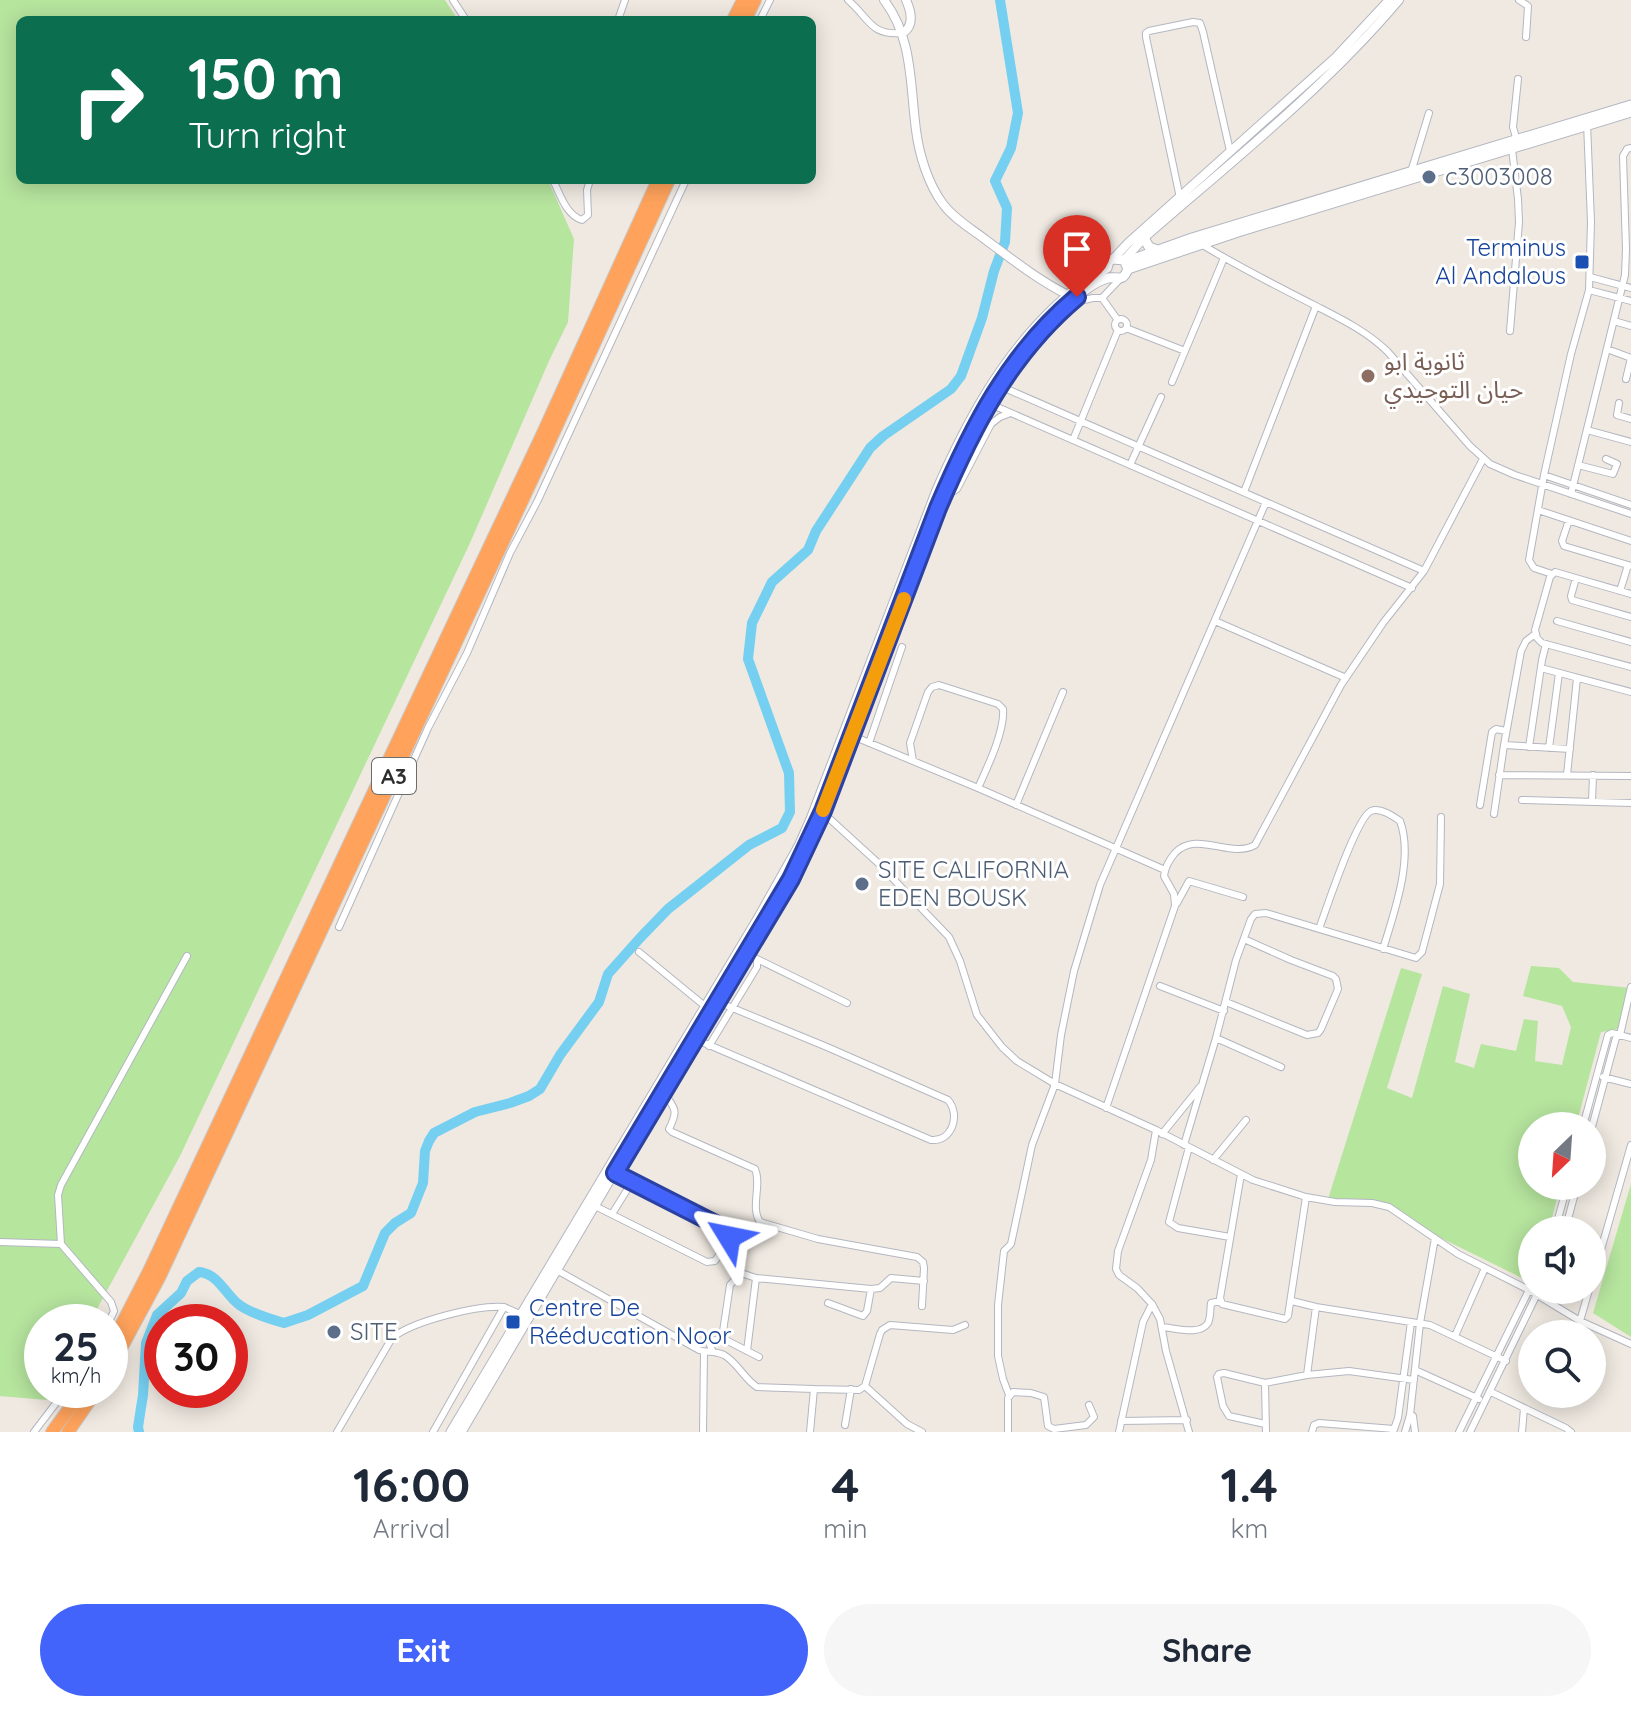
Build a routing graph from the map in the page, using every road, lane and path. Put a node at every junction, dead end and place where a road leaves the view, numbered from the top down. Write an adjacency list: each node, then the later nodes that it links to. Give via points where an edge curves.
1 (848, 0): 7 (street, via 877,30)
2 (884, 0): 7 (street)
3 (906, 0): 7 (street, via 911,23)
4 (1389, 0): 16 (street)
5 (1399, 0): 16 (street, via 1358,46)
6 (1519, 0): 8 (street, via 1528,6)
7 (903, 33): 37 (street, via 918,141 935,189 948,210)
8 (1526, 37)
9 (1518, 79): 14 (street)
10 (1631, 105): 13 (main road)
11 (1631, 112): 13 (main road)
12 (1429, 113): 17 (street)
13 (1586, 123): 14 (main road); 32 (street)
14 (1514, 145): 17 (main road); 27 (main road); 43 (street, via 1519,222)
15 (1631, 148): 18 (street, via 1623,156)
16 (1232, 156): 24 (street); 24 (street, via 1200,23 1149,31 1145,35); 26 (street)
17 (1411, 172): 28 (main road)
18 (1627, 173): 25 (street)
19 (555, 184): 20 (street, via 570,213 582,220 588,215)
20 (589, 184)
21 (656, 184): 192 (highway, A3)
22 (667, 184): 200 (highway, A3)
23 (684, 184): 126 (street)
24 (1180, 198): 30 (street, via 1128,243)
25 (1628, 202): 33 (street)
26 (1144, 238): 28 (main road); 30 (street)
27 (1201, 244): 29 (street); 30 (main road)
28 (1157, 250): 30 (main road)
29 (1224, 258): 39 (street); 45 (street)
30 (1122, 262): 31 (main road, via 1125,274); 31 (main road, via 1109,261)
31 (1113, 274): 35 (street); 37 (main road, via 1086,280)
32 (1590, 277): 33 (street); 34 (street)
33 (1627, 287): 36 (street)
34 (1589, 290): 36 (street); 63 (street)
35 (1102, 298): 37 (street); 42 (street, via 1117,319 1125,320)
36 (1620, 298): 38 (street); 40 (street)
37 (1066, 300): 48 (main road); 66 (main road, via 1024,339 1001,370 967,426)
38 (1631, 301)
39 (1316, 306): 59 (street, via 1380,345); 67 (street)
40 (1614, 321): 41 (street); 44 (street)
41 (1631, 326)
42 (1122, 329): 45 (street); 54 (street)
43 (1510, 331)
44 (1607, 349): 46 (street, via 1631,358); 55 (street)
45 (1185, 351): 47 (street)
46 (1626, 379)
47 (1172, 382)
48 (1000, 386): 50 (main road); 54 (street)
49 (1161, 397): 58 (street)
50 (988, 403): 52 (street); 66 (main road)
51 (1619, 403): 53 (street, via 1617,415)
52 (1012, 414): 56 (street); 66 (street, via 994,421 960,485)
53 (1631, 419)
54 (1081, 421): 56 (street); 58 (street)
55 (1587, 430): 57 (street); 62 (street)
56 (1073, 440): 61 (street)
57 (1631, 442)
58 (1139, 446): 61 (street); 67 (street)
59 (1483, 459): 64 (street); 77 (street)
60 (1606, 459): 62 (street, via 1617,465 1613,474)
61 (1130, 465): 74 (street)
62 (1578, 465): 65 (street)
63 (1544, 475): 64 (street); 65 (street)
64 (1543, 485): 68 (street); 71 (street)
65 (1573, 485): 68 (street); 70 (street)
66 (940, 492): 98 (main road)
67 (1244, 492): 69 (street)
68 (1571, 494): 72 (street)
69 (1266, 502): 74 (street); 77 (street)
70 (1631, 505)
71 (1538, 510): 73 (street); 78 (street, via 1529,562)
72 (1631, 514)
73 (1569, 520): 75 (street); 76 (street, via 1563,545)
74 (1258, 521): 80 (street); 84 (street)
75 (1631, 541)
76 (1630, 566): 81 (street)
77 (1424, 571): 80 (street)
78 (1552, 574): 79 (street); 86 (street)
79 (1576, 578): 81 (street); 83 (street, via 1572,600)
80 (1412, 588): 93 (street)
81 (1620, 591): 82 (street)
82 (1631, 594)
83 (1631, 617)
84 (1215, 621): 93 (street); 122 (street)
85 (1557, 621): 87 (street)
86 (1535, 634): 88 (street); 97 (street, via 1522,647)
87 (1631, 642)
88 (1546, 644): 90 (street); 91 (street)
89 (902, 647): 99 (street)
90 (1630, 665)
91 (1541, 668): 92 (street); 102 (street)
92 (1559, 673): 94 (street); 103 (street)
93 (1346, 678): 123 (street, via 1255,845 1244,849 1190,844 1173,855)
94 (1577, 678): 96 (street); 104 (street)
95 (1063, 692): 117 (street)
96 (1631, 692)
97 (1506, 731): 101 (street); 118 (street, via 1491,733)
98 (848, 734): 99 (street); 119 (main road)
99 (869, 743): 105 (street)
100 (910, 743): 105 (street); 106 (street); 107 (street, via 928,692 935,686 998,704 1004,715)
101 (1504, 745): 102 (street); 108 (street)
102 (1529, 747): 103 (street)
103 (1549, 748): 104 (street)
104 (1570, 749): 109 (street)
105 (896, 754): 106 (street)
106 (913, 761): 112 (street)
107 (986, 773): 112 (street); 113 (street)
108 (1499, 775): 109 (street); 120 (street)
109 (1567, 775): 110 (street)
110 (1593, 775): 111 (street); 115 (street)
111 (1631, 776)
112 (978, 788): 113 (street)
113 (990, 793): 117 (street)
114 (1522, 800): 115 (street)
115 (1592, 802): 116 (street)
116 (1631, 803)
117 (1016, 805): 122 (street)
118 (1480, 805)
119 (819, 809): 131 (main road, via 791,879); 139 (main road); 152 (street, via 949,937 977,1015 1002,1047)
120 (1494, 814)
121 (1441, 817): 129 (street, via 1440,884 1422,952 1411,958)
122 (1116, 848): 123 (street); 152 (street, via 1076,960)
123 (1165, 870): 125 (street)
124 (1243, 897): 125 (street, via 1189,881)
125 (1175, 906): 156 (street)
126 (339, 927)
127 (1319, 929): 128 (street, via 1261,913 1251,919); 129 (street); 129 (street, via 1360,825 1377,810 1400,821 1405,842 1399,892)
128 (1244, 939): 137 (street); 137 (street, via 1326,972 1336,979 1338,989 1321,1029 1313,1035)
129 (1383, 949)
130 (639, 952): 139 (street)
131 (746, 952): 133 (street); 136 (main road)
132 (187, 956): 174 (street, via 61,1185)
133 (757, 959): 138 (street); 140 (street)
134 (1160, 986): 141 (street)
135 (1631, 987): 142 (street)
136 (718, 1002): 140 (street); 147 (main road)
137 (1226, 1002): 141 (street)
138 (847, 1003)
139 (706, 1007): 164 (main road)
140 (732, 1008): 148 (street); 148 (street, via 948,1100 954,1114 946,1137 931,1140)
141 (1224, 1011): 145 (street)
142 (1622, 1024): 143 (street); 144 (street)
143 (1631, 1027)
144 (1619, 1034): 146 (street); 150 (street, via 1608,1035); 151 (street)
145 (1216, 1038): 149 (street); 153 (street)
146 (1631, 1038)
147 (695, 1039): 148 (street); 155 (main road)
148 (709, 1046)
149 (1281, 1067)
150 (1596, 1076): 151 (street); 157 (street)
151 (1605, 1078): 154 (street); 158 (street)
152 (1055, 1084): 156 (street); 218 (street, via 1032,1145 1011,1244 1004,1251 997,1335)
153 (1202, 1084): 160 (street); 162 (street)
154 (1631, 1084)
155 (663, 1090): 164 (main road); 178 (street, via 676,1108 672,1132 755,1169 760,1222 818,1239 913,1255 923,1262)
156 (1106, 1108): 160 (street)
157 (1587, 1112)
158 (1596, 1112)
159 (1246, 1120): 163 (street)
160 (1159, 1132): 162 (street); 185 (street, via 1116,1263 1119,1275)
161 (1631, 1145): 170 (street)
162 (1186, 1146): 163 (street); 171 (street, via 1169,1222)
163 (1213, 1160): 165 (street)
164 (615, 1167): 166 (street); 168 (main road); 175 (main road)
165 (1241, 1174): 167 (street); 171 (street)
166 (632, 1182): 169 (street); 169 (street, via 728,1232 715,1261)
167 (1306, 1197): 172 (street, via 1389,1207); 182 (street)
168 (595, 1206): 169 (street); 175 (main road)
169 (612, 1214)
170 (1606, 1232)
171 (1230, 1237): 181 (street)
172 (1435, 1238): 176 (street); 196 (street)
173 (0, 1242): 174 (street)
174 (61, 1244): 184 (street)
175 (553, 1268): 193 (main road); 204 (street)
176 (1485, 1268): 179 (street); 201 (street)
177 (756, 1278): 180 (street); 202 (street, via 741,1273 730,1285); 205 (street)
178 (924, 1281): 180 (street, via 891,1278); 189 (street)
179 (1518, 1284)
180 (871, 1289): 183 (street, via 863,1316)
181 (1221, 1301): 182 (street, via 1285,1319); 198 (street, via 1211,1303 1209,1321 1200,1330)
182 (1292, 1301): 191 (street)
183 (828, 1303)
184 (112, 1304)
185 (1152, 1304): 198 (street); 229 (street, via 1143,1322)
186 (1522, 1304): 207 (street)
187 (1532, 1304): 208 (street)
188 (1552, 1304): 194 (street)
189 (922, 1306)
190 (504, 1307): 193 (street); 237 (street, via 470,1310 398,1333); 238 (street)
191 (1316, 1307): 195 (street); 210 (street)
192 (128, 1313)
193 (524, 1316): 239 (main road); 240 (main road)
194 (1578, 1320)
195 (1411, 1322): 196 (street); 211 (street)
196 (1420, 1323): 201 (street); 209 (street)
197 (965, 1325): 214 (street, via 953,1330 886,1327)
198 (1162, 1327): 228 (street)
199 (1606, 1333): 203 (street)
200 (128, 1336)
201 (1455, 1336): 207 (street)
202 (722, 1338): 204 (street, via 712,1341); 205 (street)
203 (1631, 1344)
204 (708, 1351): 215 (street, via 733,1362 757,1387); 241 (street)
205 (747, 1351): 206 (street)
206 (759, 1357)
207 (1496, 1357): 208 (street); 219 (street)
208 (1506, 1361): 217 (street)
209 (1415, 1370): 212 (street); 219 (street)
210 (1307, 1375): 211 (street, via 1349,1371); 213 (street)
211 (1404, 1379): 212 (street); 232 (street)
212 (1414, 1380): 223 (street)
213 (1265, 1383): 231 (street); 231 (street, via 1224,1373 1217,1377 1230,1418)
214 (865, 1386): 216 (street); 243 (street)
215 (814, 1389): 216 (street); 242 (street)
216 (851, 1389): 230 (street)
217 (1491, 1392): 220 (street); 222 (street)
218 (1009, 1395): 221 (street, via 1044,1397 1048,1426 1054,1429 1088,1423 1094,1417); 244 (street)
219 (1476, 1398): 220 (street); 249 (street)
220 (1485, 1402): 250 (street)
221 (1089, 1405)
222 (1518, 1405)
223 (1412, 1406): 233 (street); 248 (street)
224 (52, 1408): 234 (street)
225 (70, 1408): 235 (highway)
226 (85, 1408): 236 (highway)
227 (1524, 1408): 251 (street); 252 (street)
228 (1187, 1420): 229 (street); 246 (street)
229 (1121, 1421): 245 (street)
230 (845, 1425)
231 (1266, 1428)
232 (1395, 1428): 233 (street); 247 (street, via 1319,1423)
233 (1406, 1429)
234 (34, 1432)
235 (52, 1432)
236 (68, 1432)
237 (337, 1432)
238 (433, 1432)
239 (451, 1432)
240 (461, 1432)
241 (703, 1432)
242 (810, 1432)
243 (922, 1432)
244 (1008, 1432)
245 (1119, 1432)
246 (1189, 1432)
247 (1312, 1432)
248 (1415, 1432)
249 (1459, 1432)
250 (1470, 1432)
251 (1522, 1432)
252 (1571, 1432)

